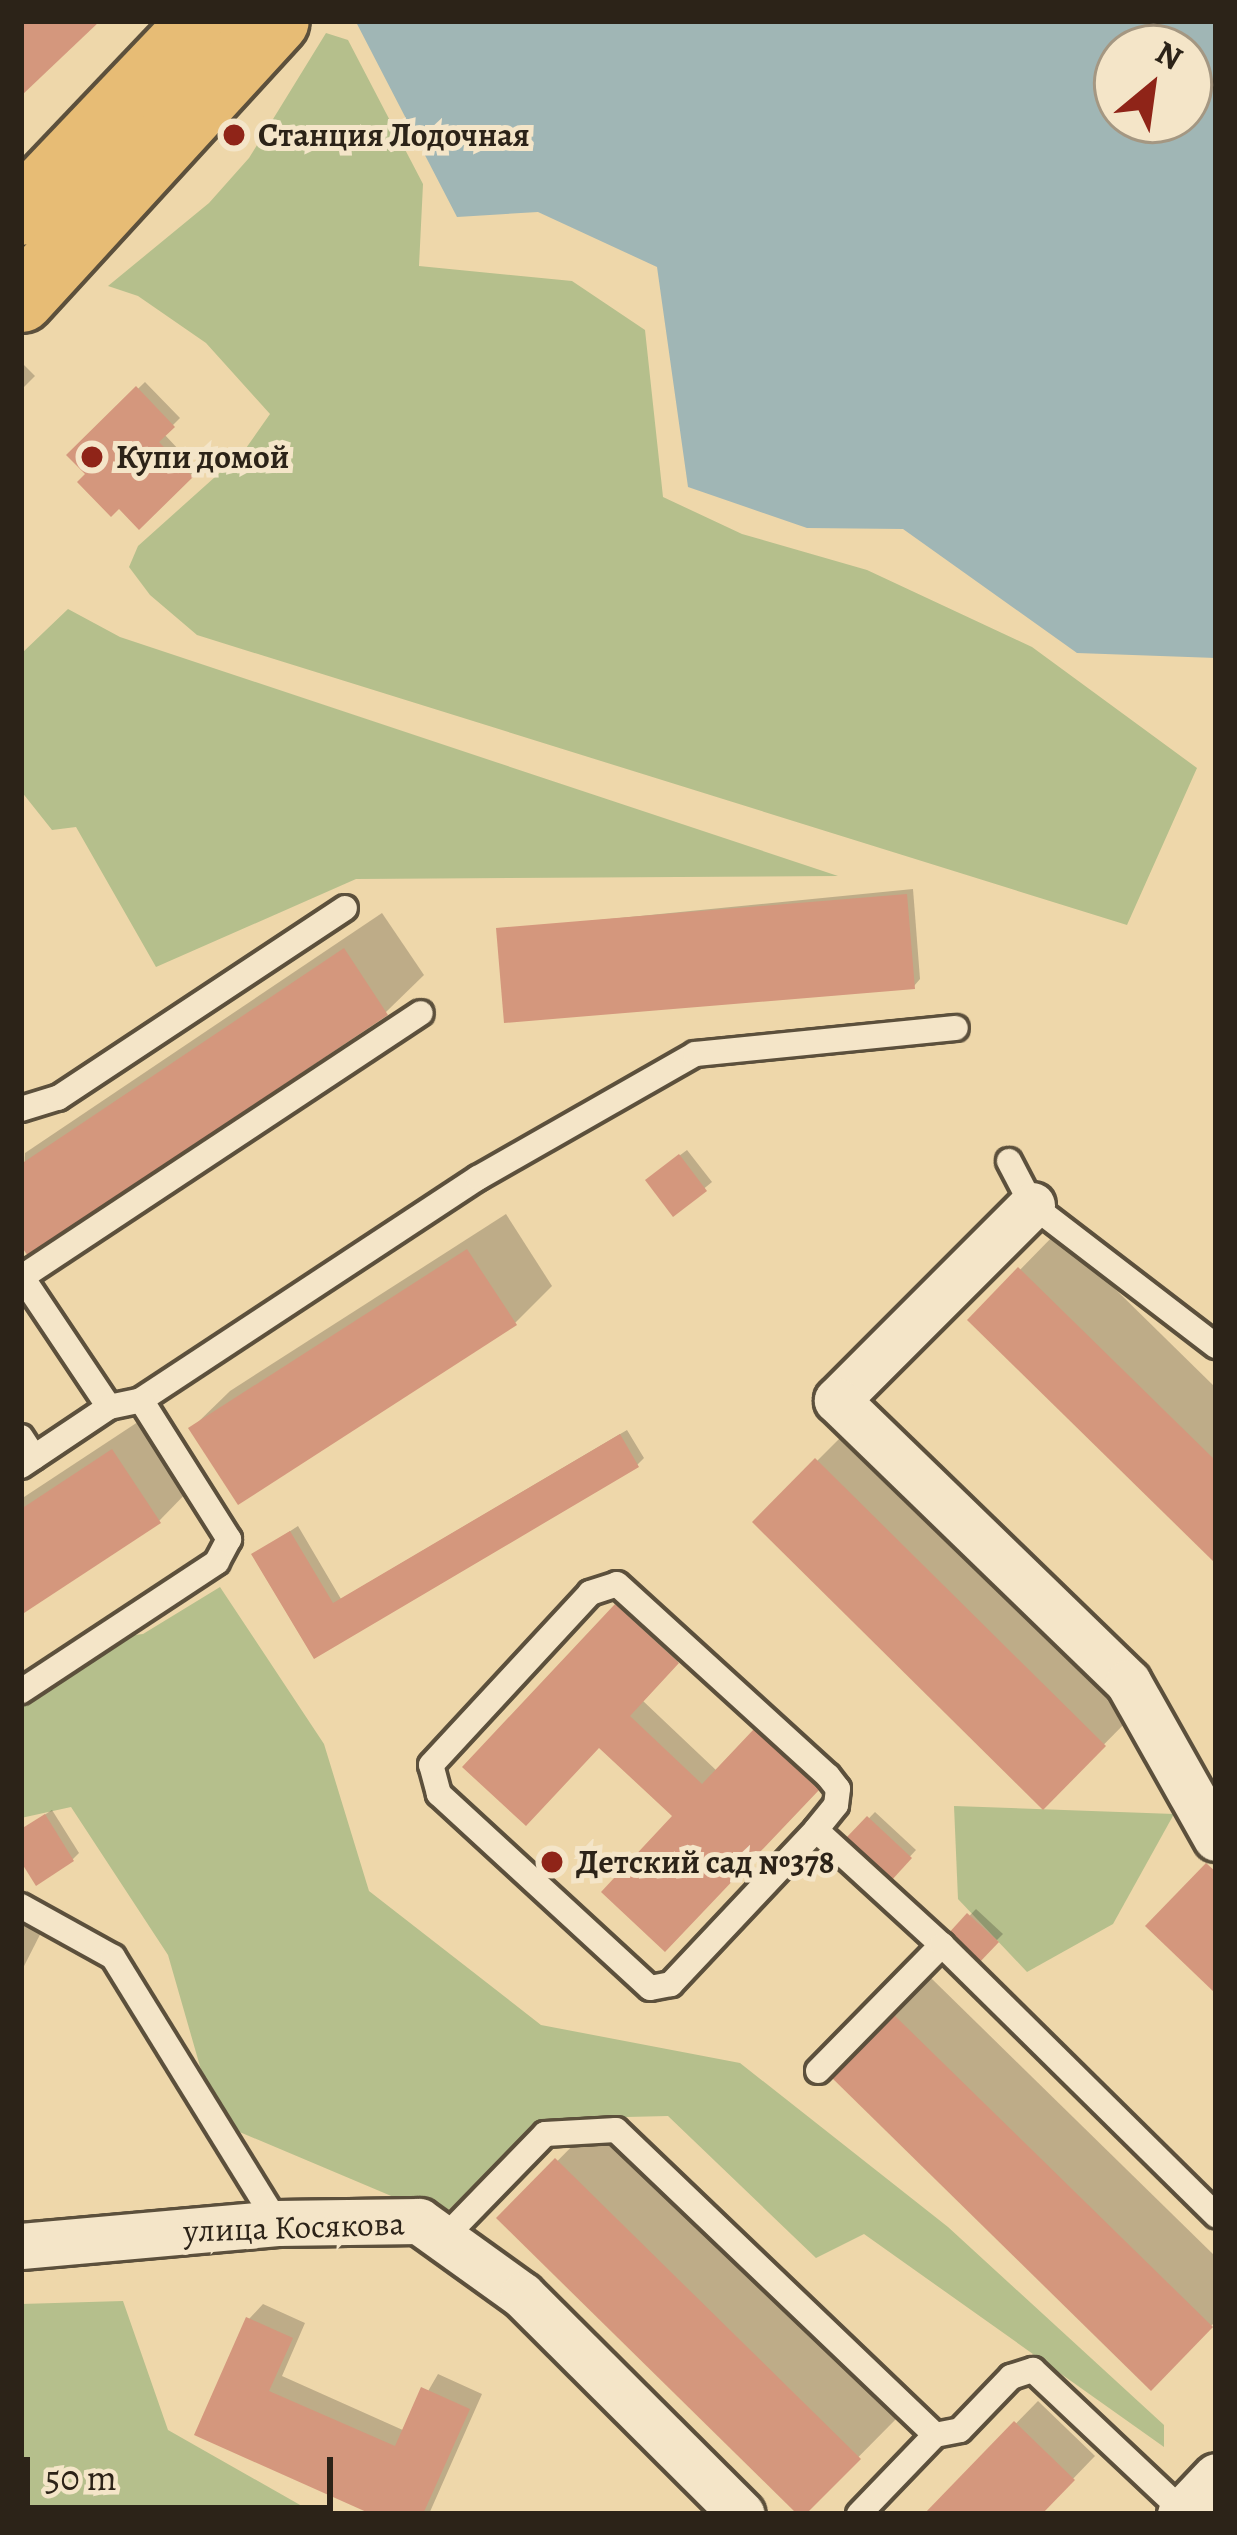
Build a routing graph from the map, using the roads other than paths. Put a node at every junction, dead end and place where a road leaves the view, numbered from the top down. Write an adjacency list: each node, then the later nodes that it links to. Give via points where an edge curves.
1 (203, 21): 3 (main road)
2 (275, 21): 4 (main road)
3 (21, 212)
4 (21, 299)
5 (345, 908): 8 (lane, via 58,1098)
6 (422, 1012): 11 (lane)
7 (956, 1028): 13 (lane, via 695,1054 478,1178)
8 (21, 1109)
9 (1009, 1161): 10 (lane)
10 (1032, 1205): 12 (lane); 18 (street, via 837,1400 1128,1682)
11 (21, 1277): 14 (lane)
12 (1216, 1346)
13 (142, 1400): 14 (lane); 16 (lane, via 225,1526 226,1551)
14 (109, 1407): 15 (lane)
15 (25, 1453)
16 (21, 1691)
17 (815, 1830): 17 (lane, via 836,1805 838,1789 828,1776 617,1584 590,1593 431,1765 439,1794 650,1988 671,1984); 20 (lane)
18 (1216, 1838)
19 (21, 1906): 23 (lane, via 113,1957)
20 (943, 1945): 21 (lane); 22 (lane)
21 (818, 2071)
22 (1216, 2215)
23 (277, 2223): 24 (street, улица Косякова, via 419,2221); 25 (street, улица Косякова)
24 (443, 2239): 26 (lane, via 545,2134 616,2130); 29 (street, улица Косякова, via 522,2295)
25 (21, 2246)
26 (935, 2435): 28 (lane, via 960,2430 1011,2377 1033,2370); 30 (lane)
27 (1216, 2476): 28 (street)
28 (1183, 2513)
29 (742, 2514)
30 (859, 2514)

